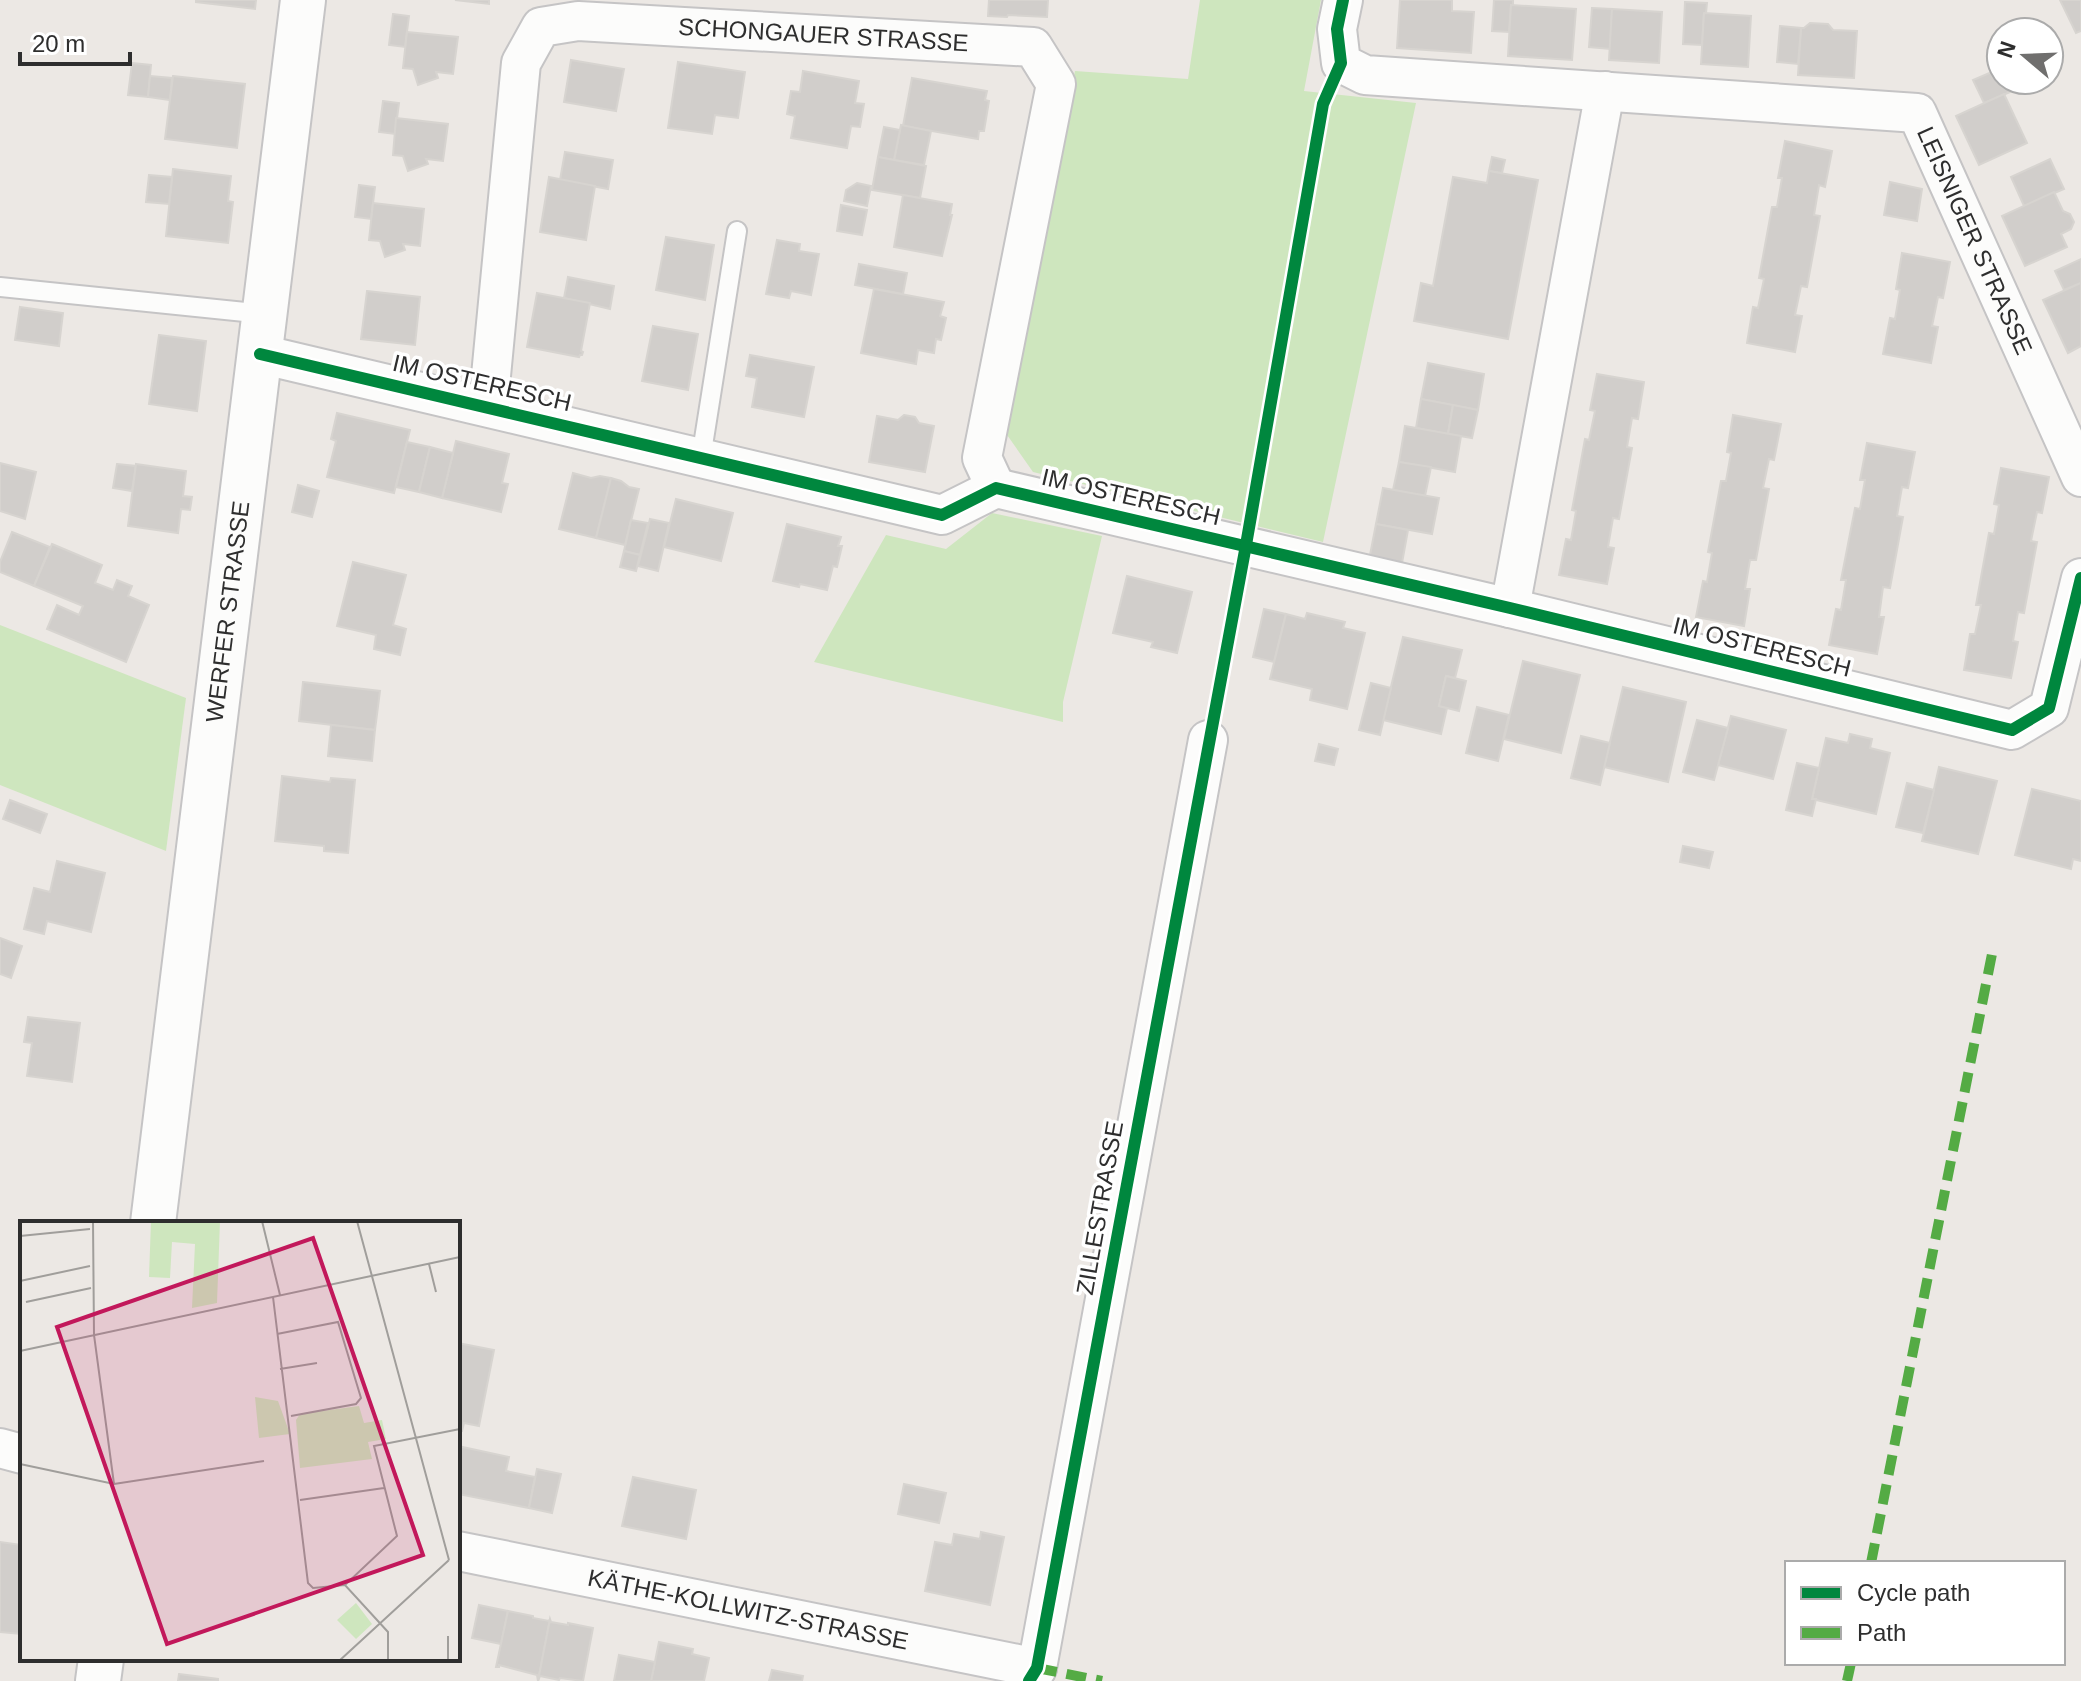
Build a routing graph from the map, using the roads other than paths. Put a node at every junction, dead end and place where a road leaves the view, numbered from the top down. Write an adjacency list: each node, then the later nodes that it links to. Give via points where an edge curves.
1 (303, 0): 6 (street, WERFER STRASSE)
2 (1343, 0): 3 (street, LEISNIGER STRASSE, via 1337,29 1341,63 1365,75)
3 (1605, 91): 9 (street, LEISNIGER STRASSE, via 1917,113); 12 (street)
4 (737, 231): 8 (lane)
5 (0, 287): 6 (lane)
6 (263, 334): 7 (street, IM OSTERESCH); 14 (street, WERFER STRASSE)
7 (488, 407): 8 (street, IM OSTERESCH); 10 (street, SCHONGAUER STRASSE, via 521,63 541,27 578,21 1033,47 1056,84 982,458)
8 (701, 458): 10 (street, IM OSTERESCH, via 942,515)
9 (2081, 477)
10 (996, 488): 12 (street, IM OSTERESCH)
11 (2081, 578): 12 (street, IM OSTERESCH, via 2049,708 2012,730)
12 (1510, 608)
13 (1208, 740): 19 (street, ZILLESTRASSE)
14 (153, 1221)
15 (0, 1448): 16 (street)
16 (20, 1453)
17 (460, 1551): 19 (street, KÄTHE-KOLLWITZ-STRASSE)
18 (101, 1661): 20 (street)
19 (1033, 1674)
20 (98, 1681)

